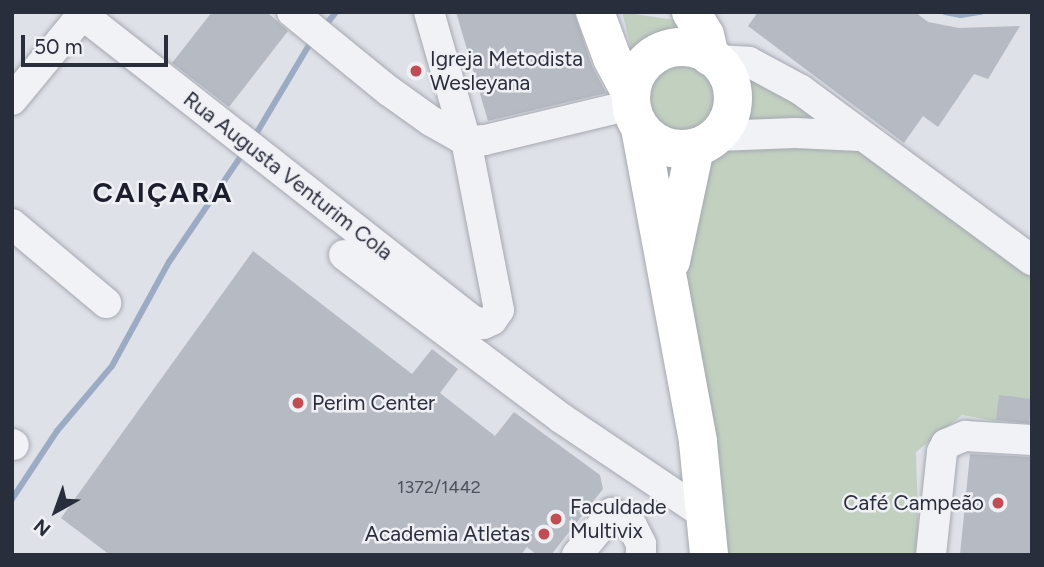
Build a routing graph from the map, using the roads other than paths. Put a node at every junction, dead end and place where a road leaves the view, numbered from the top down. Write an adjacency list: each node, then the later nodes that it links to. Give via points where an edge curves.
1 (429, 12): 10 (street)
2 (595, 12): 8 (highway)
3 (691, 12): 6 (highway)
4 (80, 14): 7 (street); 10 (street, Rua Augusta Venturim Cola, via 472,320 483,324 499,310)
5 (309, 27): 10 (street, via 421,114)
6 (713, 58): 8 (highway, via 681,47 657,53 639,70); 9 (street, via 749,62 774,74); 11 (highway, via 724,69 733,92 730,116)
7 (12, 100)
8 (634, 109): 10 (street); 11 (highway, via 659,144 671,148); 15 (highway)
9 (860, 136): 11 (street, via 795,133); 14 (street)
10 (466, 141)
11 (706, 142): 15 (highway)
12 (12, 224): 16 (street)
13 (344, 255): 18 (street, via 561,418)
14 (1032, 260)
15 (667, 280): 18 (highway)
16 (106, 303)
17 (1032, 440): 22 (street, via 965,436 946,444)
18 (707, 516): 21 (highway)
19 (577, 555): 20 (street, via 612,513 632,526)
20 (641, 555)
21 (709, 555)
22 (931, 555)

